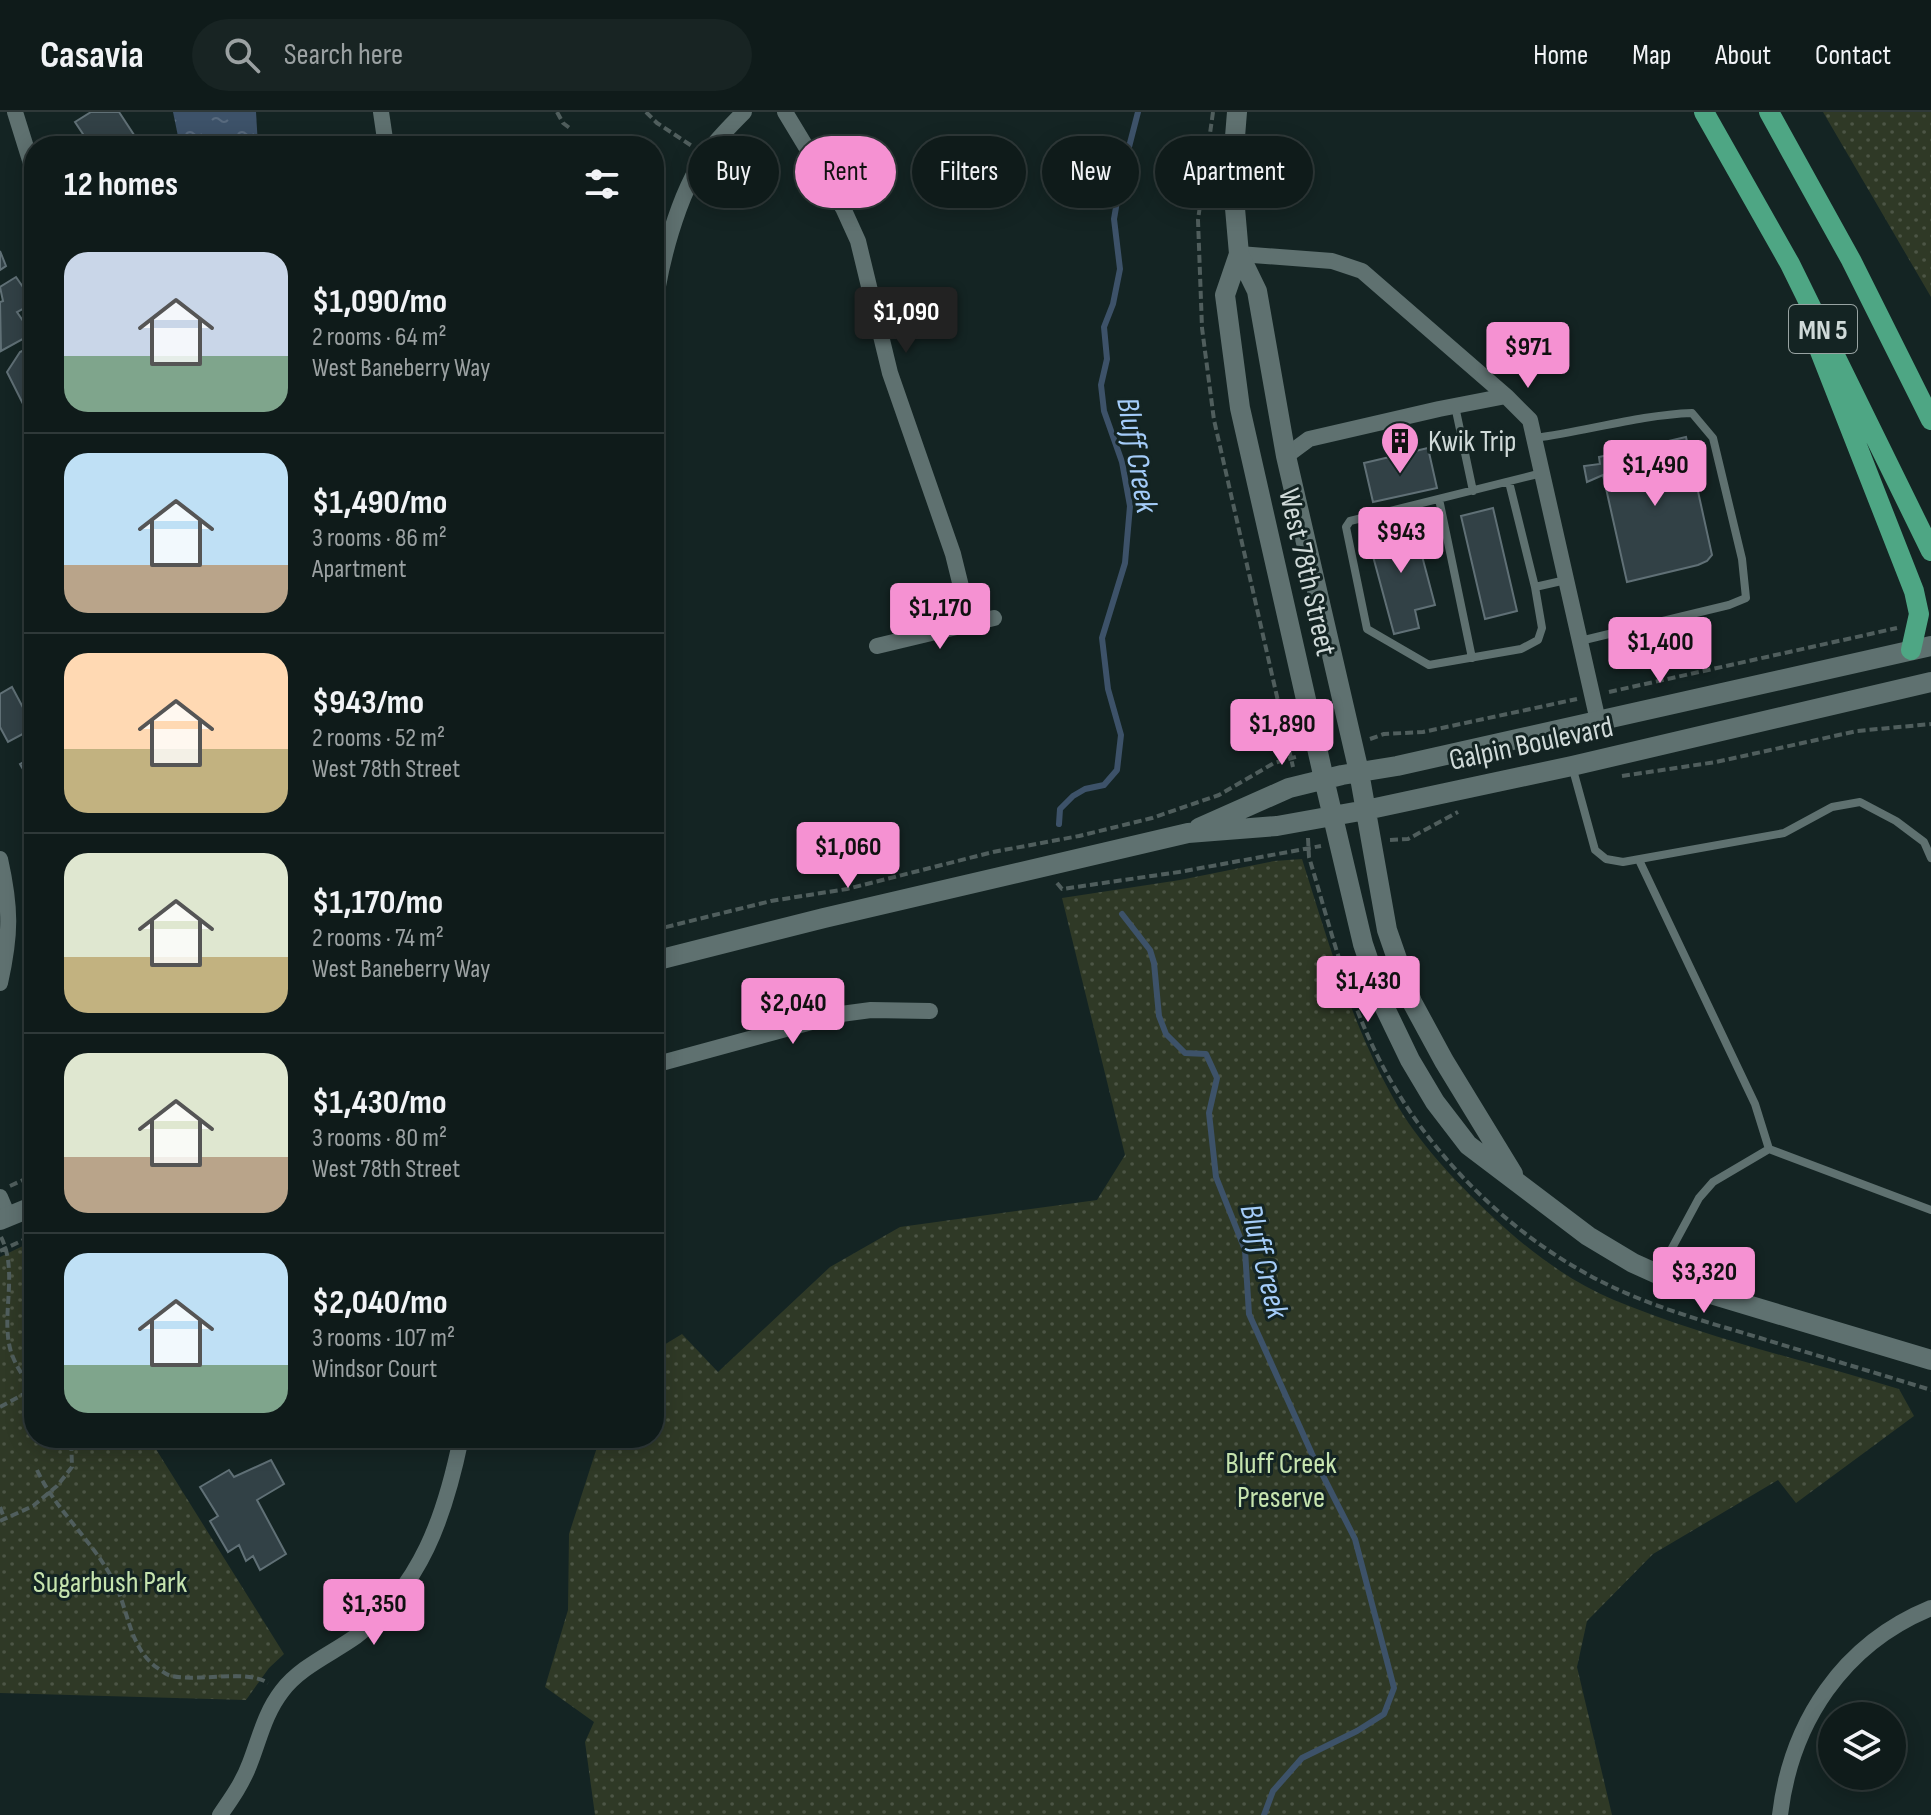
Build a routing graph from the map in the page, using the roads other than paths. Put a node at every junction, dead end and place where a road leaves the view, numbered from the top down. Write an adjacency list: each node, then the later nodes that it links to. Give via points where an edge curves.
1 (15, 112): 9 (street)
2 (381, 112): 8 (street)
3 (744, 112): 11 (street, via 705,155)
4 (785, 112): 26 (street, via 858,241 890,373 953,554)
5 (1237, 112): 10 (street, West 78th Street, via 1232,174)
6 (1704, 112): 12 (main road, MN 5)
7 (1769, 112): 15 (main road, MN 5)
8 (385, 136)
9 (24, 141)
10 (1239, 254): 13 (street, via 1332,261 1362,271); 17 (street, West 78th Street, via 1257,291); 35 (street, West 78th Street, via 1225,295 1240,408)
11 (664, 257)
12 (1790, 264): 22 (main road, MN 5); 29 (main road, via 1827,374 1914,591)
13 (1506, 396): 14 (street); 16 (street, via 1530,420)
14 (1455, 406): 17 (street, via 1309,439); 20 (lane)
15 (1931, 420)
16 (1535, 439): 18 (street); 27 (lane, via 1692,413 1713,438 1742,559 1746,598)
17 (1286, 456): 34 (street, West 78th Street)
18 (1542, 473): 19 (lane); 23 (street)
19 (1509, 482): 20 (lane); 24 (lane)
20 (1473, 491): 21 (lane)
21 (1439, 499): 30 (lane); 30 (lane, via 1350,521 1346,527 1367,629 1429,665)
22 (1931, 551)
23 (1567, 580): 24 (lane); 27 (street)
24 (1535, 587): 30 (lane, via 1542,628 1538,640 1521,649)
25 (994, 618): 26 (street)
26 (970, 623): 28 (street)
27 (1580, 641): 32 (street)
28 (877, 646)
29 (1921, 648): 32 (street, Galpin Boulevard)
30 (1472, 658)
31 (1931, 682): 33 (street, Galpin Boulevard)
32 (1598, 721): 34 (street, Galpin Boulevard)
33 (1572, 766): 36 (street, Galpin Boulevard); 41 (lane, via 1595,850 1606,859)
34 (1359, 772): 35 (street, Galpin Boulevard); 36 (street, West 78th Street)
35 (1324, 779): 37 (street, West 78th Street); 38 (street, Galpin Boulevard, via 1266,797)
36 (1366, 810): 37 (street, Galpin Boulevard); 47 (street, West 78th Street, via 1387,930 1412,1002)
37 (1332, 815): 38 (street, Galpin Boulevard, via 1277,826); 47 (street, West 78th Street, via 1363,944 1410,1060 1468,1145)
38 (1188, 833): 42 (street, Galpin Boulevard)
39 (1931, 858): 41 (lane, via 1924,842 1860,802 1832,807 1784,833)
40 (0, 859): 43 (street, via 9,903)
41 (1639, 860): 46 (lane, via 1755,1104)
42 (664, 958)
43 (0, 983)
44 (930, 1011): 45 (street, via 871,1010 828,1017)
45 (664, 1062)
46 (1769, 1149): 49 (lane); 51 (lane, via 1713,1182)
47 (1520, 1184): 51 (street, West 78th Street, via 1588,1236)
48 (24, 1208): 50 (street)
49 (1931, 1210)
50 (3, 1211)
51 (1657, 1274): 52 (street, West 78th Street)
52 (1931, 1360)
53 (458, 1448): 55 (street, via 440,1520 411,1576 377,1617 292,1678 263,1722 250,1763)
54 (1931, 1608): 56 (street, via 1877,1638 1828,1688 1795,1747)
55 (220, 1815)
56 (1780, 1815)

